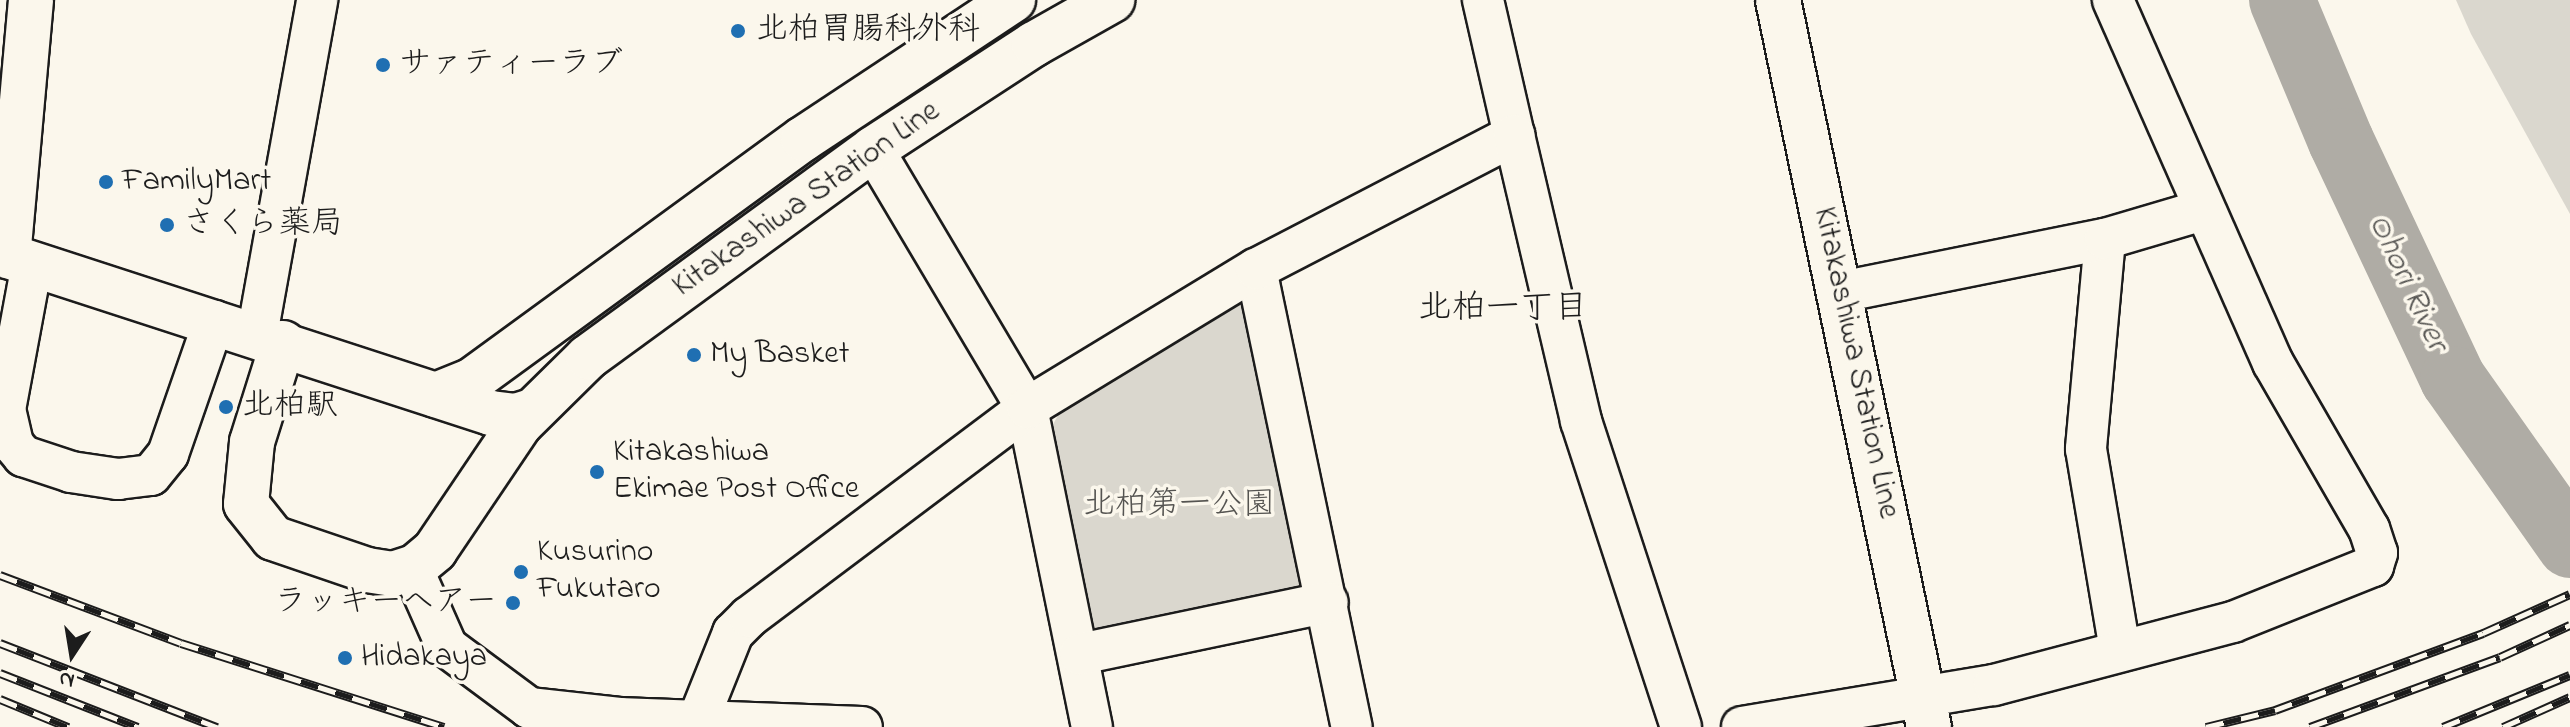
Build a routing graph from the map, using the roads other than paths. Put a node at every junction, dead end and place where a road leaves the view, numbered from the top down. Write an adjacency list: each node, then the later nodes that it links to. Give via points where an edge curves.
1 (31, 0): 13 (main road, via 8,256)
2 (317, 0): 17 (street)
3 (1112, 0): 8 (main road, Kitakashiwa Station Line)
4 (1483, 0): 9 (street)
5 (1778, 0): 15 (main road, Kitakashiwa Station Line)
6 (2113, 0): 11 (street)
7 (1007, 1): 8 (street); 18 (main road, Kitakashiwa Station Line, via 803,139 471,381)
8 (1034, 44): 10 (main road, Kitakashiwa Station Line)
9 (1514, 135): 14 (street); 30 (street, via 1581,421)
10 (873, 149): 19 (street); 20 (main road, Kitakashiwa Station Line, via 588,357)
11 (2203, 210): 12 (street); 23 (street, via 2273,363 2369,529 2377,553 2373,566 2233,622)
12 (2105, 239): 15 (street); 23 (street, via 2086,449)
13 (32, 264): 16 (main road); 16 (street, via 5,409 13,444 23,456 71,472 118,479 151,475 168,454)
14 (1256, 269): 19 (street); 22 (street)
15 (1841, 292): 25 (main road, Kitakashiwa Station Line)
16 (214, 321): 17 (main road)
17 (270, 339): 18 (main road); 21 (main road, via 245,479 246,504 254,521 273,538 367,570 393,574)
18 (436, 395): 20 (main road, via 504,416)
19 (1027, 408): 24 (street); 26 (street, via 749,617 733,633)
20 (526, 417): 21 (main road, Kitakashiwa Station Line, via 462,517)
21 (412, 568): 26 (street, via 447,647 529,708 619,718)
22 (1328, 602): 24 (street); 29 (street)
23 (2120, 650): 25 (street, via 1994,685)
24 (1080, 654): 28 (street)
25 (1926, 711): 31 (street)
26 (699, 718): 27 (street)
27 (862, 727)
28 (1092, 727)
29 (1352, 727)
30 (1681, 727)
31 (1742, 727)

